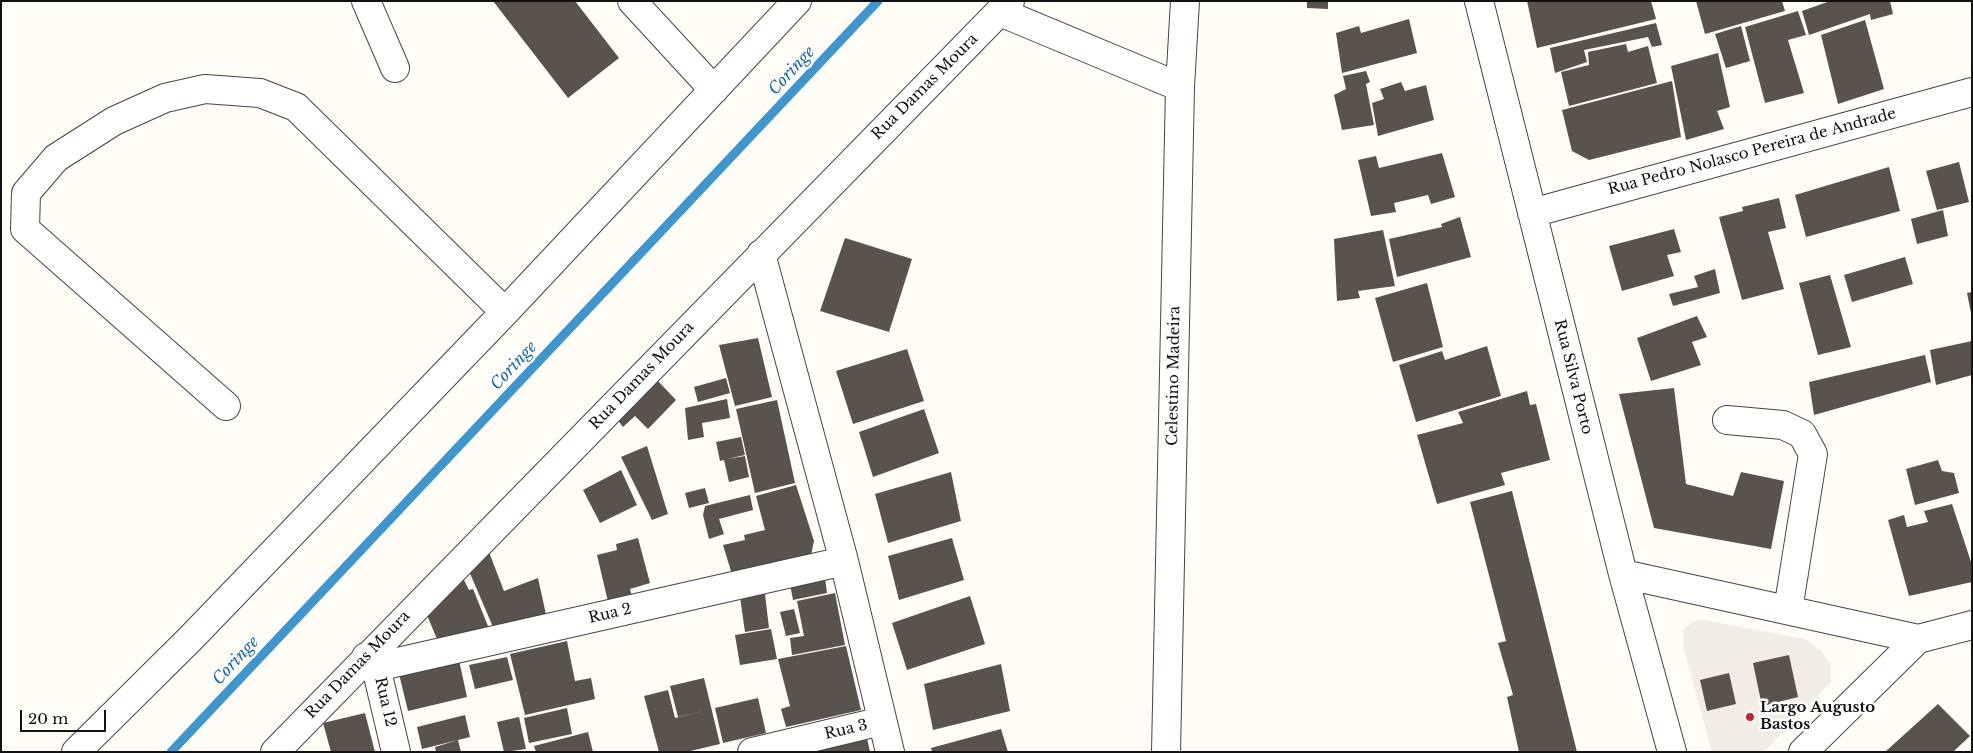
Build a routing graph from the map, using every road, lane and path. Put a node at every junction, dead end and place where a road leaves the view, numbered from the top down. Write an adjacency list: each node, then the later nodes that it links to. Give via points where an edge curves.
1 (366, 1): 7 (street)
2 (632, 1): 9 (street)
3 (797, 1): 9 (street)
4 (1185, 1): 8 (street, Celestino Madeira)
5 (1479, 1): 11 (street, Rua Silva Porto)
6 (1005, 6): 8 (street); 12 (street, Rua Damas Moura)
7 (395, 68)
8 (1180, 87): 28 (street, Celestino Madeira)
9 (714, 90): 13 (street)
10 (1972, 92): 11 (street, Rua Pedro Nolasco Pereira de Andrade)
11 (1532, 213): 17 (street, Rua Silva Porto)
12 (761, 254): 16 (street); 21 (street, Rua Damas Moura)
13 (505, 312): 14 (street, via 296,107 260,93 205,90 164,98 114,121 56,158 26,193 25,229); 23 (street)
14 (226, 406)
15 (1727, 420): 18 (street, via 1783,424 1802,434 1813,454)
16 (844, 561): 21 (street, Rua 2); 22 (street)
17 (1623, 574): 18 (street); 29 (street, Rua Silva Porto)
18 (1788, 610): 20 (street)
19 (1972, 625): 20 (street)
20 (1918, 639): 30 (street)
21 (371, 662): 24 (street, Rua Damas Moura); 25 (street, Rua 12)
22 (882, 721): 26 (street, Rua 3); 27 (street)
23 (76, 752)
24 (275, 752)
25 (396, 752)
26 (752, 752)
27 (890, 752)
28 (1166, 752)
29 (1672, 752)
30 (1803, 752)

